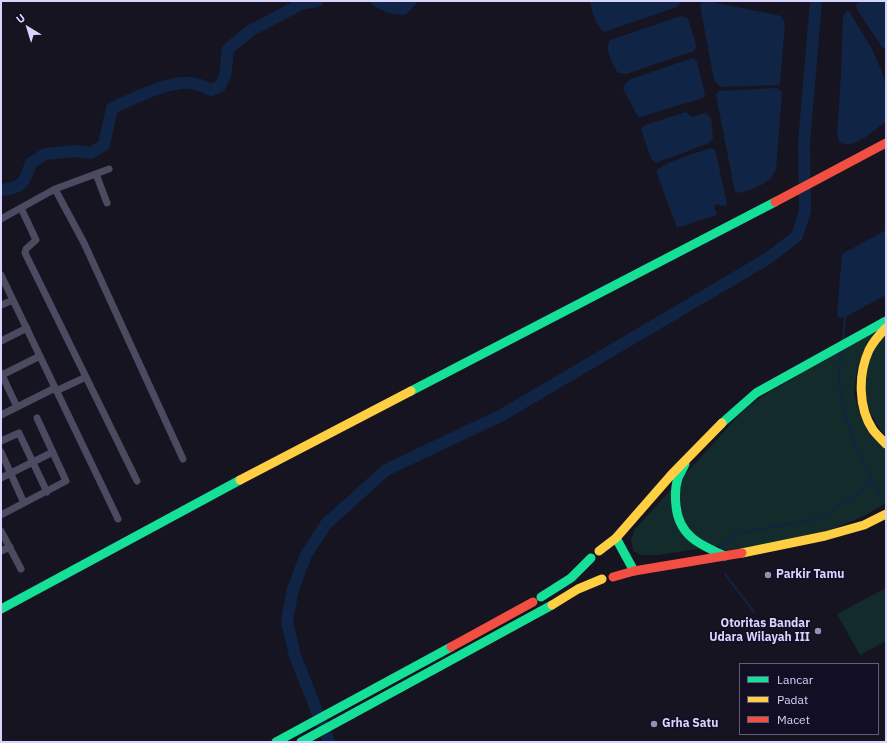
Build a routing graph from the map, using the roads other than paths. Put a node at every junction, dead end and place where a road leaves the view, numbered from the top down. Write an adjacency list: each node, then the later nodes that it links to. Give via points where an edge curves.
1 (886, 143): 53 (street, via 657,265 272,463)
2 (110, 169): 3 (street)
3 (96, 174): 4 (street); 5 (street)
4 (55, 189): 6 (street); 27 (street, via 84,243)
5 (107, 203)
6 (20, 208): 7 (street); 17 (street, via 36,240 25,253)
7 (1, 219)
8 (1, 275): 9 (street)
9 (13, 300): 10 (street); 12 (street)
10 (1, 306)
11 (886, 321): 26 (street, via 756,393 736,409)
12 (27, 328): 14 (street); 15 (street)
13 (886, 328): 23 (street, via 870,349 863,366 861,385 866,416 874,431)
14 (1, 341)
15 (40, 356): 16 (street); 18 (street)
16 (1, 374): 19 (street)
17 (86, 377): 18 (street); 31 (street)
18 (55, 390): 19 (street); 37 (street)
19 (17, 407): 20 (street)
20 (1, 414)
21 (37, 418): 25 (street)
22 (1, 441): 28 (street, via 19,433)
23 (886, 444)
24 (1, 452): 29 (street)
25 (53, 452): 28 (street); 32 (street, via 66,481)
26 (687, 458): 39 (street); 43 (street, via 677,486 680,521 689,536)
27 (183, 459)
28 (33, 462): 29 (street); 32 (street)
29 (11, 473): 30 (street); 33 (street)
30 (1, 478)
31 (137, 481)
32 (47, 492): 33 (street)
33 (24, 503): 35 (street)
34 (1, 505): 35 (street)
35 (3, 514)
36 (886, 514): 43 (street, via 864,525 825,536)
37 (118, 519)
38 (1, 531): 40 (street)
39 (616, 538): 42 (street); 46 (street)
40 (10, 547): 41 (street); 45 (street)
41 (1, 551)
42 (599, 551)
43 (726, 556): 46 (street)
44 (591, 558): 48 (street)
45 (21, 570)
46 (634, 571): 47 (street)
47 (613, 577)
48 (571, 578): 50 (street); 51 (street)
49 (602, 579): 50 (street)
50 (578, 589): 54 (street)
51 (541, 597)
52 (533, 602): 55 (street)
53 (1, 609)
54 (303, 741)
55 (276, 742)

